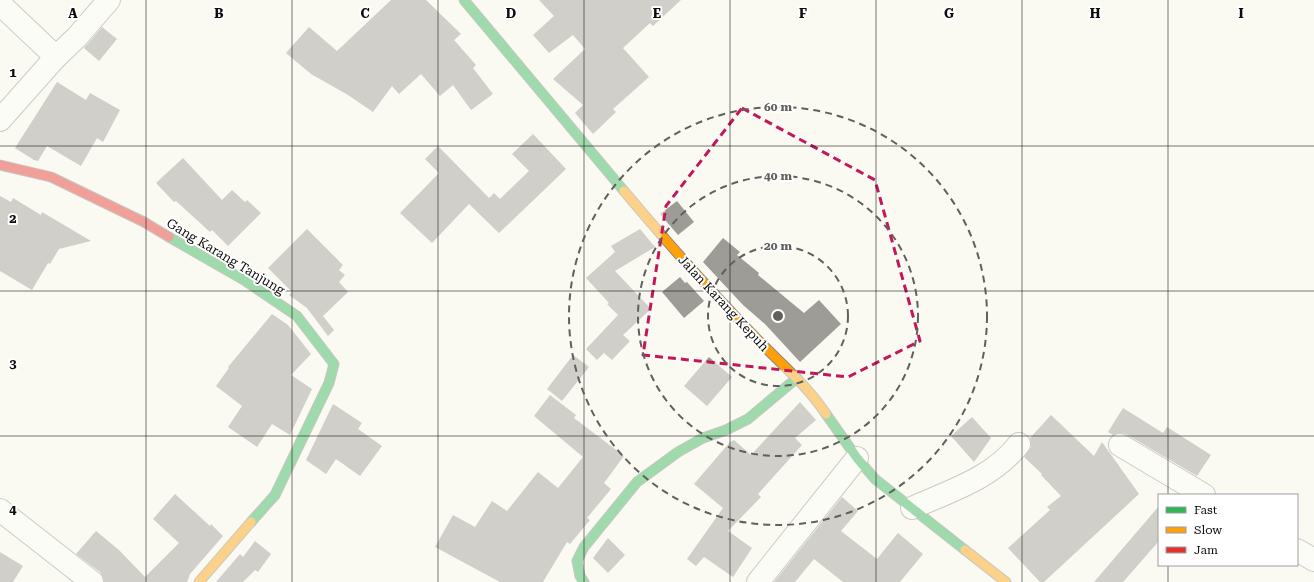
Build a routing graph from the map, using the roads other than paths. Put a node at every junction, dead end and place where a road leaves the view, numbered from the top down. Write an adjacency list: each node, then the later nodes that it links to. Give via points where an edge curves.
1 (109, 0): 4 (street)
2 (464, 0): 7 (street, Jalan Karang Kepuh, via 667,242)
3 (0, 4): 4 (street)
4 (56, 57): 5 (street)
5 (0, 120)
6 (0, 165): 17 (street, Gang Karang Tanjung, via 51,177 144,222 244,280 297,316 334,364 329,383 275,495)
7 (797, 378): 10 (street, Jalan Karang Kepuh, via 823,409); 18 (street, via 748,419 678,452 637,482 584,547 577,561)
8 (1019, 444): 12 (street, via 1011,454 981,477)
9 (1120, 445): 11 (street)
10 (857, 458): 12 (street, Jalan Karang Kepuh, via 875,479); 19 (street)
11 (1202, 494)
12 (912, 508): 20 (street, Jalan Karang Kepuh)
13 (0, 510): 16 (street)
14 (1298, 551): 15 (street)
15 (1314, 560)
16 (92, 582)
17 (199, 582)
18 (584, 582)
19 (758, 582)
20 (1006, 582)

